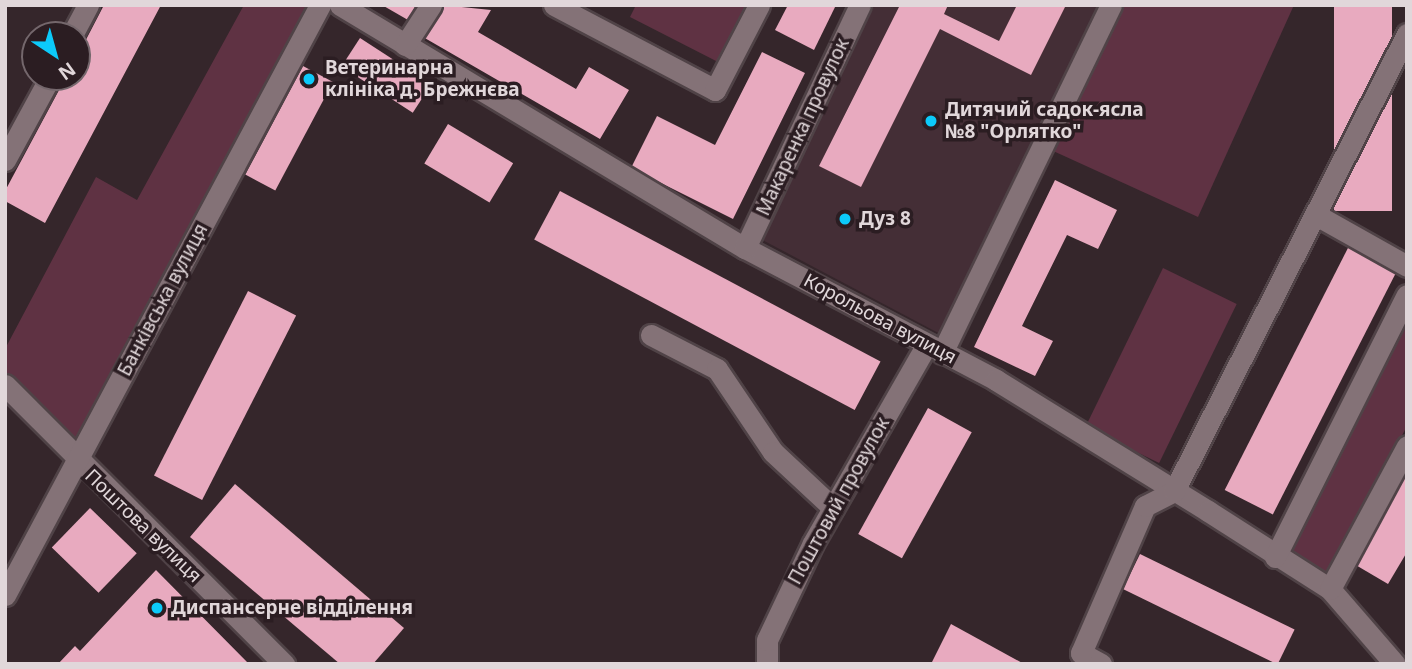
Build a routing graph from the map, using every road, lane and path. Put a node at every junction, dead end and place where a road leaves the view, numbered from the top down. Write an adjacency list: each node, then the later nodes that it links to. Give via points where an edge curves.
1 (88, 5): 9 (street)
2 (320, 5): 22 (street, Банківська вулиця)
3 (340, 5): 11 (street, Корольова вулиця)
4 (431, 5): 11 (street)
5 (554, 5): 6 (street, via 715,90)
6 (759, 5)
7 (860, 5): 15 (street, Макаренка провулок)
8 (1111, 5): 19 (street)
9 (79, 21)
10 (1407, 34): 14 (street)
11 (405, 45): 15 (street, Корольова вулиця)
12 (42, 91): 13 (street)
13 (5, 160)
14 (1318, 216): 16 (street); 23 (street)
15 (745, 248): 19 (street, Корольова вулиця)
16 (1407, 265)
17 (1407, 295): 25 (street)
18 (652, 335): 24 (street, via 717,369 773,452)
19 (934, 348): 23 (street, Корольова вулиця); 24 (street, Поштовий провулок)
20 (5, 385): 22 (street, Поштова вулиця)
21 (1407, 446): 26 (street)
22 (76, 462): 27 (street, Банківська вулиця); 28 (street, Поштова вулиця)
23 (1174, 491): 25 (street, Корольова вулиця); 30 (street, via 1145,506 1081,653)
24 (833, 508): 29 (street, Поштовий провулок, via 767,640)
25 (1275, 557): 26 (street, Корольова вулиця)
26 (1330, 589): 31 (street, Корольова вулиця)
27 (5, 595)
28 (284, 664)
29 (767, 664)
30 (1101, 664)
31 (1395, 664)

